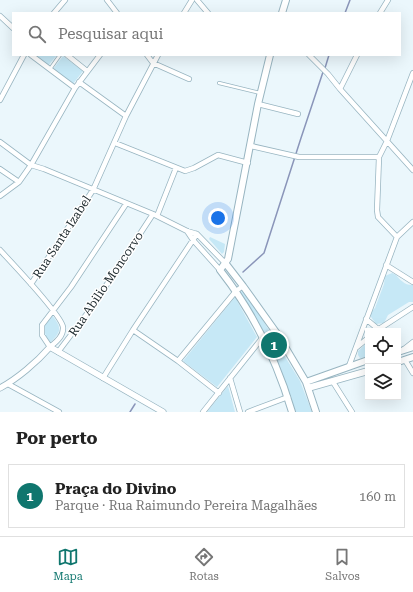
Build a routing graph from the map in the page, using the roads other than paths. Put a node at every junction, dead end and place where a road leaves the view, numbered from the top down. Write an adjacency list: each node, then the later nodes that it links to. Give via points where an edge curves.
1 (65, 0): 7 (street)
2 (107, 0): 8 (street)
3 (192, 0): 9 (street)
4 (196, 0): 10 (street)
5 (286, 0): 11 (main road)
6 (388, 0): 12 (street)
7 (55, 12)
8 (116, 12)
9 (185, 12)
10 (207, 12)
11 (282, 12)
12 (381, 12)
13 (0, 16): 14 (street)
14 (12, 27)
15 (23, 56): 35 (street)
16 (31, 56): 26 (street)
17 (59, 56): 26 (lane)
18 (68, 56): 27 (street)
19 (99, 56): 27 (street)
20 (148, 56): 25 (street)
21 (157, 56): 25 (street, Rua Santa Izabel)
22 (270, 56): 34 (main road)
23 (310, 56): 33 (street)
24 (356, 56): 33 (street)
25 (153, 63): 29 (street); 38 (street, Rua Santa Izabel)
26 (50, 70): 32 (street)
27 (87, 71): 30 (street)
28 (413, 73): 39 (street)
29 (189, 79)
30 (79, 82): 32 (street); 38 (street)
31 (218, 83): 34 (lane)
32 (75, 88): 45 (street)
33 (340, 89): 39 (street)
34 (261, 93): 36 (main road)
35 (0, 100)
36 (258, 104): 37 (street); 42 (main road)
37 (298, 114)
38 (126, 116): 41 (street, Rua Santa Izabel)
39 (387, 141): 43 (street); 48 (street)
40 (0, 142): 45 (street)
41 (115, 143): 46 (street); 50 (street, Rua Santa Izabel)
42 (251, 146): 43 (street, via 299,157); 44 (main road)
43 (379, 157): 57 (street, via 378,217)
44 (248, 163): 46 (street, via 218,156 189,170); 60 (main road)
45 (31, 165): 49 (street); 50 (street)
46 (176, 168): 53 (street, Rua Abilio Moncorvo)
47 (0, 169): 49 (street)
48 (413, 170)
49 (19, 182): 51 (street)
50 (93, 190): 52 (street); 64 (street, Rua Santa Izabel)
51 (0, 196)
52 (126, 204): 53 (street); 68 (street)
53 (155, 215): 55 (street); 81 (street, Rua Abilio Moncorvo)
54 (413, 222): 57 (street)
55 (187, 231): 56 (street); 58 (street)
56 (198, 234): 58 (street); 60 (street)
57 (397, 237): 61 (street)
58 (193, 240): 62 (street); 72 (street)
59 (0, 250): 64 (street)
60 (226, 264): 62 (main road); 65 (main road)
61 (386, 265): 63 (street); 69 (street)
62 (220, 270): 66 (main road)
63 (413, 282)
64 (31, 284): 68 (street)
65 (243, 286): 66 (street); 94 (main road, via 268,319)
66 (236, 291): 73 (main road); 84 (street)
67 (413, 307): 71 (street)
68 (53, 310): 76 (street, via 44,320 41,330 44,340); 76 (street, via 62,322 63,331)
69 (366, 319): 70 (street); 78 (street)
70 (375, 328)
71 (380, 328)
72 (132, 330): 84 (street); 90 (street)
73 (263, 337): 91 (street); 97 (main road)
74 (365, 340): 78 (street)
75 (413, 342): 79 (street)
76 (50, 347): 81 (street); 93 (street)
77 (413, 347): 80 (main road)
78 (356, 348): 87 (street)
79 (401, 350)
80 (401, 351)
81 (58, 352): 90 (street)
82 (413, 357): 83 (main road)
83 (405, 360): 86 (main road); 89 (street)
84 (178, 361): 96 (street)
85 (365, 361): 87 (main road)
86 (401, 361)
87 (349, 366): 94 (main road)
88 (365, 372): 92 (main road)
89 (413, 373)
90 (103, 378): 99 (street)
91 (230, 378): 96 (street); 101 (street)
92 (333, 382): 94 (main road); 105 (street)
93 (8, 384): 95 (street); 98 (street)
94 (307, 385): 104 (main road)
95 (0, 388)
96 (219, 393): 100 (street)
97 (288, 397): 102 (street); 103 (main road)
98 (59, 412)
99 (163, 412)
100 (203, 412)
101 (240, 412)
102 (248, 412)
103 (292, 412)
104 (316, 412)
105 (352, 412)

